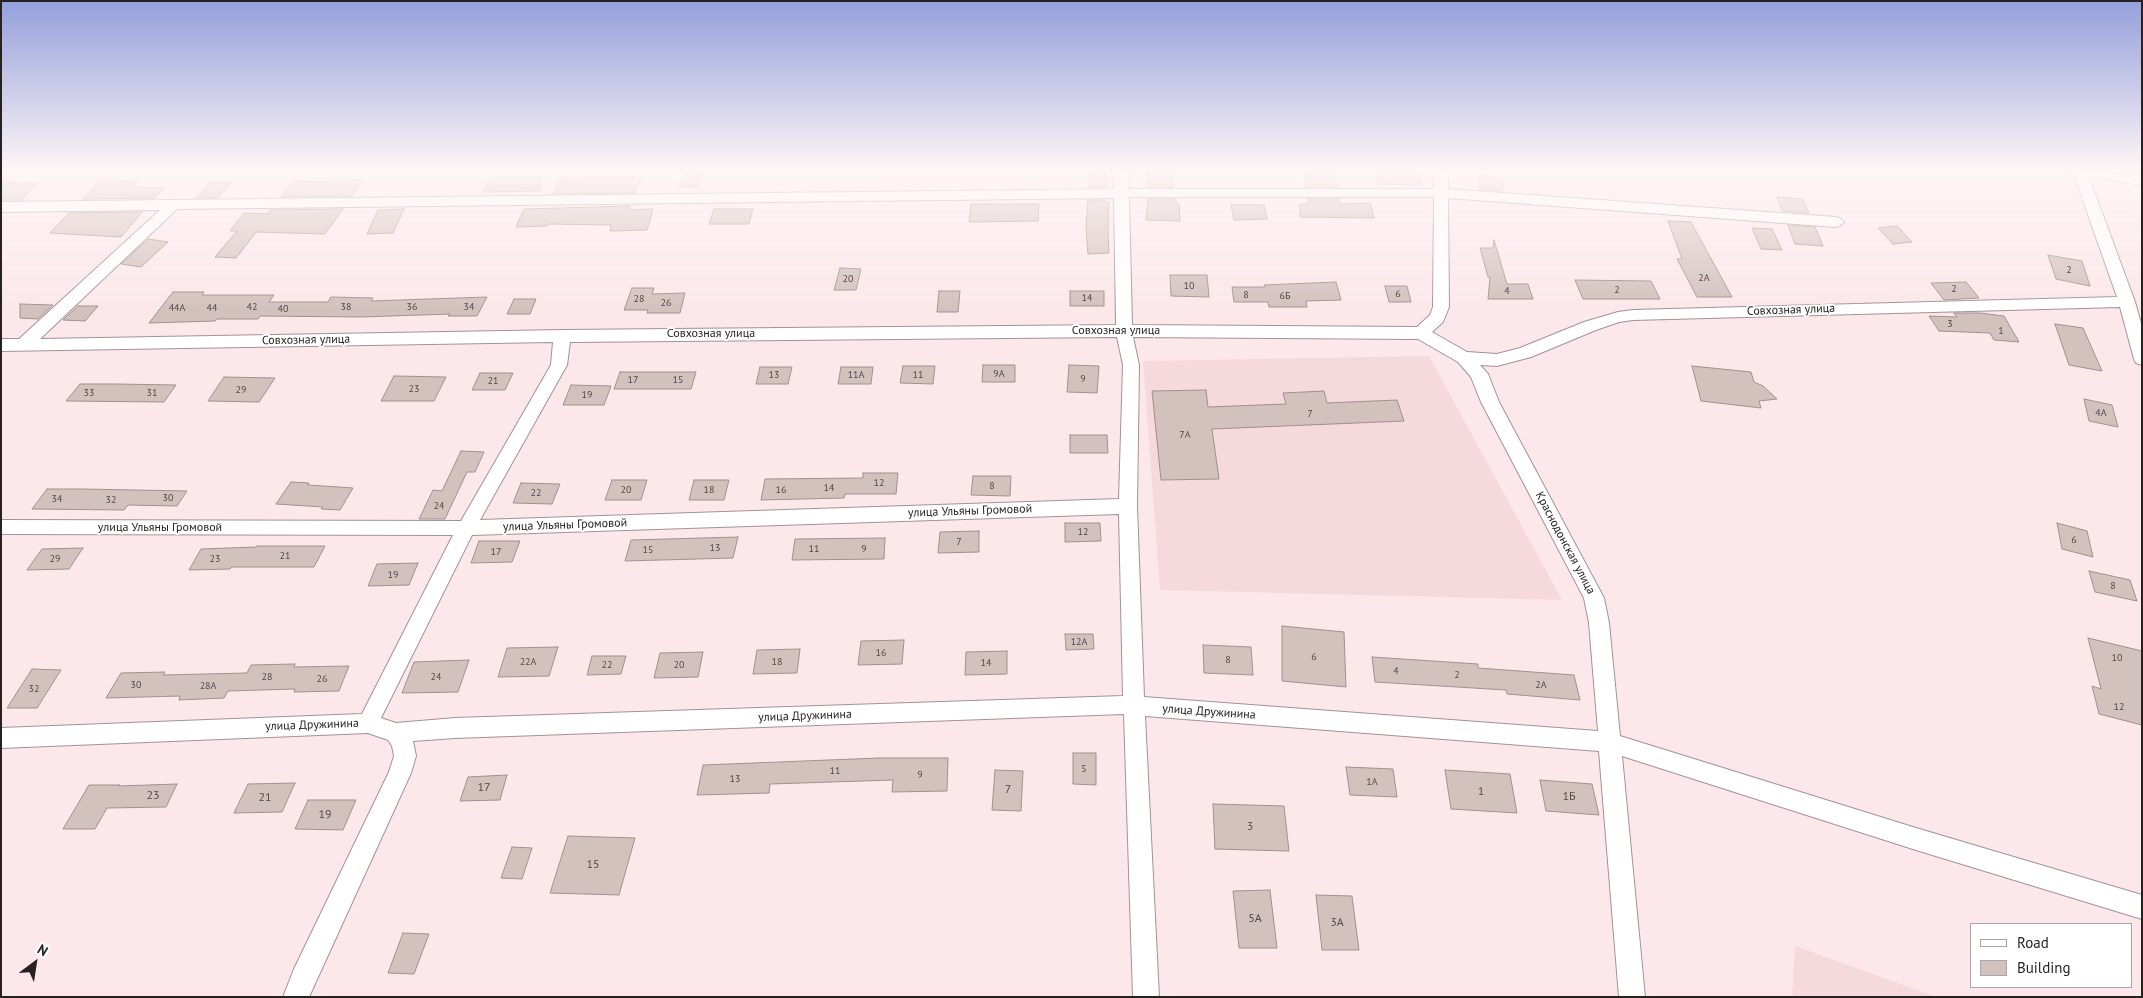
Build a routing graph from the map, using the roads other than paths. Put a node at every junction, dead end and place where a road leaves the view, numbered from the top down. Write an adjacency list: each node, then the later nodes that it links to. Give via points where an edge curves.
1 (160, 217): 11 (street)
2 (1122, 217): 8 (street)
3 (1441, 217): 9 (street, via 1441,306 1437,318)
4 (1762, 217): 6 (street)
5 (2093, 217): 7 (street)
6 (1836, 222)
7 (2127, 302): 13 (street, Совхозная улица, via 1633,315 1590,326 1525,353 1497,360); 14 (street)
8 (1124, 331): 9 (street, Совхозная улица); 10 (street, Совхозная улица); 15 (street, via 1131,364)
9 (1421, 333): 13 (street, Краснодонская улица)
10 (562, 336): 11 (street, Совхозная улица); 17 (street, via 559,365)
11 (24, 344): 12 (street, Совхозная улица)
12 (1, 345)
13 (1464, 358): 22 (street, Краснодонская улица, via 1478,374 1594,598)
14 (2142, 358)
15 (1128, 506): 17 (street, улица Ульяны Громовой); 18 (street)
16 (1, 527): 17 (street, улица Ульяны Громовой)
17 (466, 528): 19 (street)
18 (1134, 706): 20 (street, улица Дружинина); 22 (street, улица Дружинина); 25 (street)
19 (368, 723): 20 (street, улица Дружинина); 21 (street, улица Дружинина)
20 (396, 733): 24 (street, via 403,744 405,756 400,774)
21 (1, 738)
22 (1609, 742): 23 (street, улица Дружинина); 26 (street, Краснодонская улица)
23 (2142, 907)
24 (296, 997)
25 (1146, 997)
26 (1632, 997)

